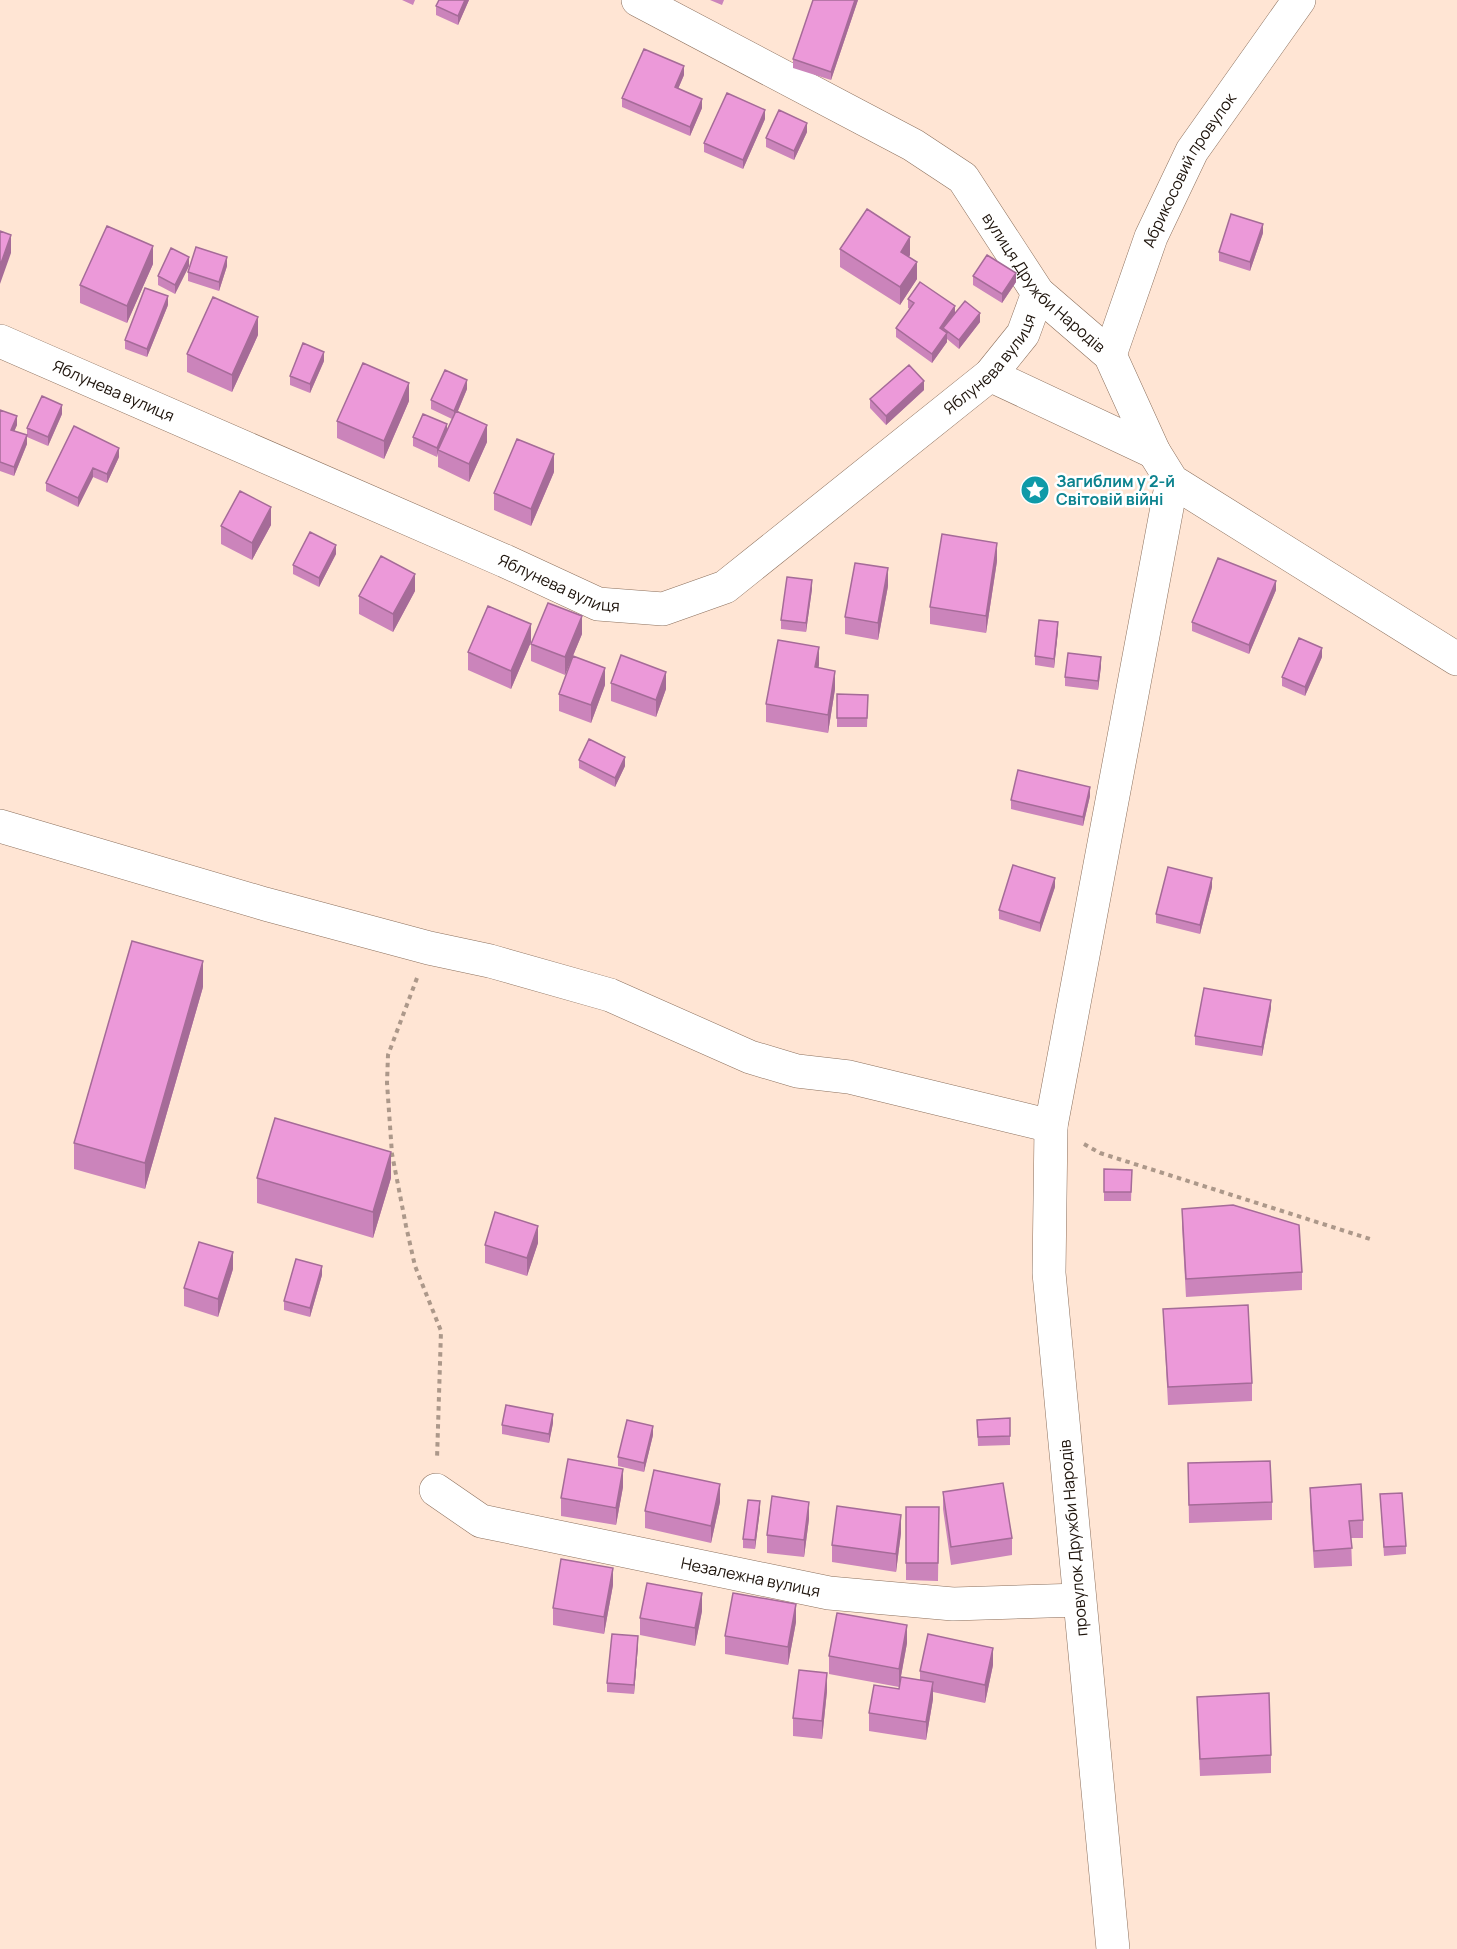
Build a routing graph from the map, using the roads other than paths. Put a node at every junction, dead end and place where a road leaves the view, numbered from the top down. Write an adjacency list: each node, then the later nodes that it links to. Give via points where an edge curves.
1 (638, 0): 3 (street, вулиця Дружби Народів, via 913,146 963,178)
2 (1299, 0): 5 (street, Абрикосовий провулок, via 1192,151 1151,237)
3 (1038, 293): 5 (street, вулиця Дружби Народів); 6 (street, Яблунева вулиця, via 1023,334)
4 (0, 341): 6 (street, Яблунева вулиця, via 598,604 663,609 725,587)
5 (1110, 355): 7 (street, вулиця Дружби Народів)
6 (990, 375): 7 (street)
7 (1154, 452): 8 (street, вулиця Дружби Народів)
8 (1172, 481): 9 (street, вулиця Дружби Народів); 11 (street, провулок Дружби Народів)
9 (1457, 659)
10 (0, 826): 11 (street, via 265,904 610,995 750,1058 797,1071 849,1077)
11 (1051, 1126): 13 (street, провулок Дружби Народів, via 1049,1274)
12 (436, 1490): 13 (street, Незалежна вулиця, via 481,1521 829,1593 953,1604)
13 (1079, 1600): 14 (street, провулок Дружби Народів)
14 (1113, 1949)

